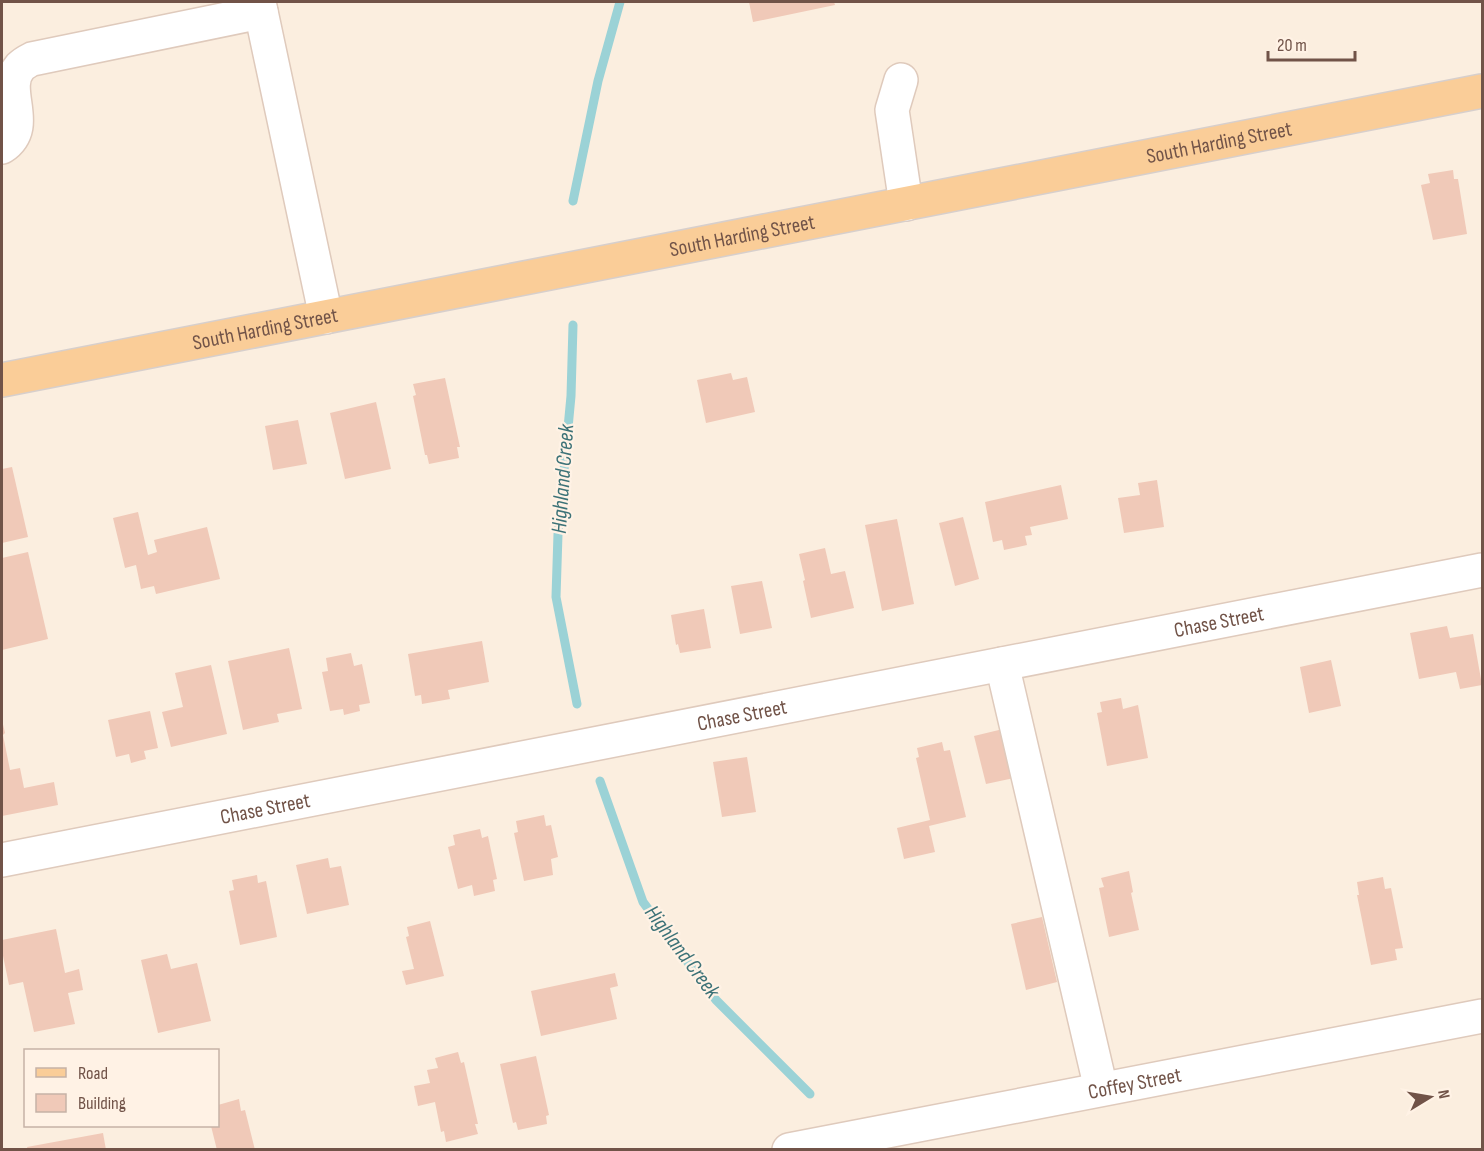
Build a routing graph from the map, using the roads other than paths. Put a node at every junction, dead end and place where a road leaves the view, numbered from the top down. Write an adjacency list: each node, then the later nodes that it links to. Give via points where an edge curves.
1 (260, 7): 4 (street, via 32,59 19,68 13,84 16,130); 6 (street)
2 (901, 80): 5 (street, via 892,110)
3 (1482, 91): 5 (main road, South Harding Street)
4 (2, 147)
5 (906, 204): 6 (main road, South Harding Street)
6 (326, 317): 7 (main road, South Harding Street)
7 (2, 380)
8 (1482, 570): 9 (street, Chase Street)
9 (1002, 664): 10 (street, Chase Street); 12 (street)
10 (2, 860)
11 (1482, 1016): 12 (street, Coffey Street)
12 (1101, 1089): 13 (street, Coffey Street)
13 (789, 1149)

